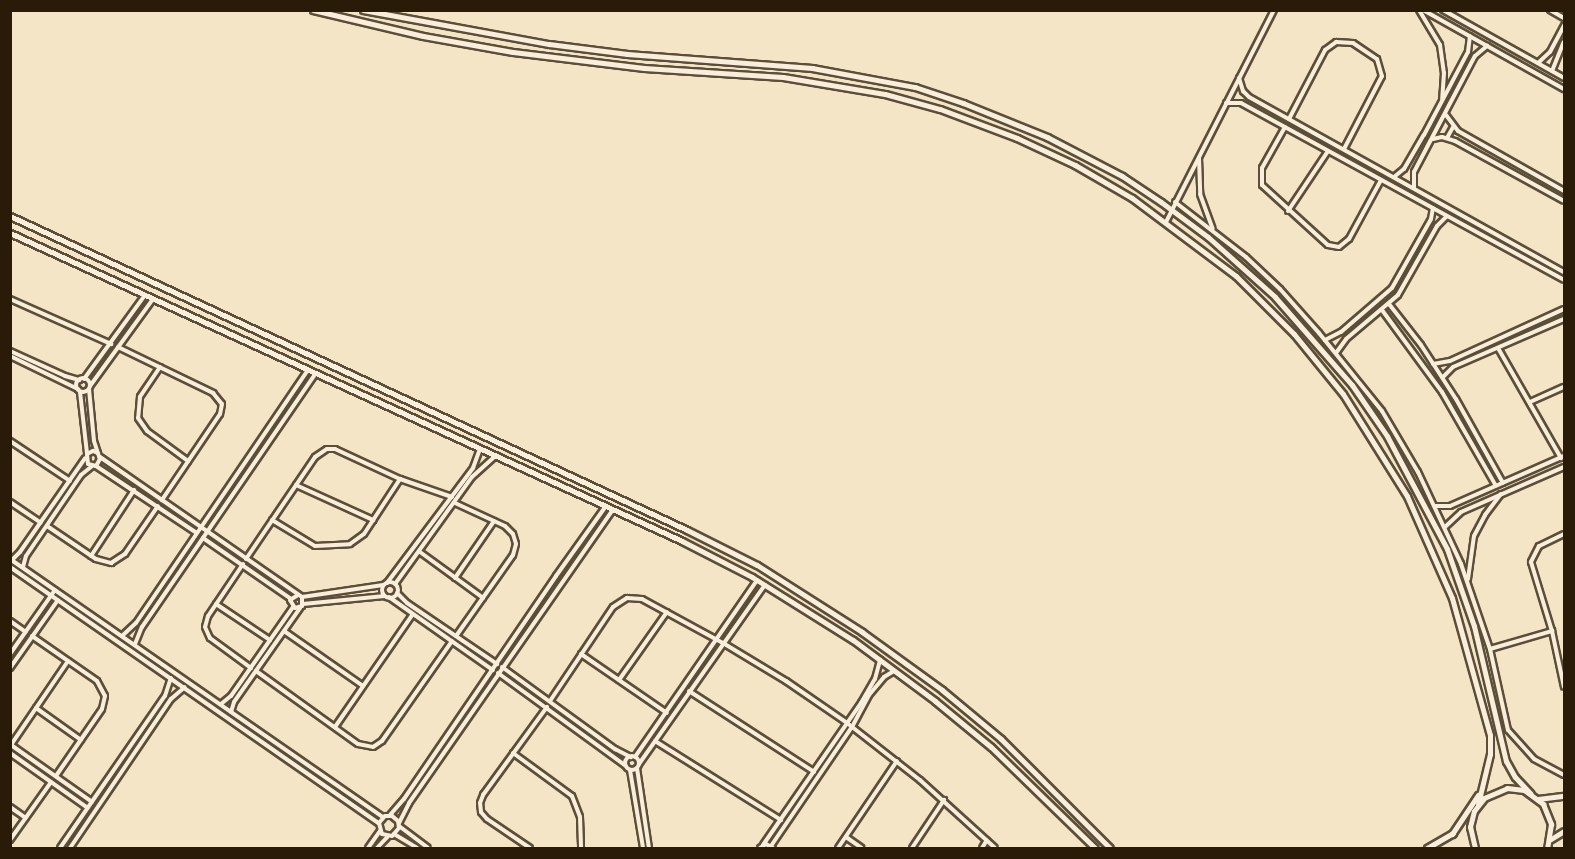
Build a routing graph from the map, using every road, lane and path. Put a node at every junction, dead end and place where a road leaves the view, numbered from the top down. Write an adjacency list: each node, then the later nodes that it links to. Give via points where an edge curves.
1 (313, 10): 41 (street, via 423,36 524,53 644,68 783,76 885,94 1017,138 1075,165)
2 (363, 10): 38 (street, via 549,44 627,54 801,66 915,87 1047,137)
3 (1421, 10): 9 (street); 22 (street, via 1440,45 1444,73)
4 (1443, 10): 16 (street)
5 (1550, 10): 7 (street)
6 (1274, 11): 18 (street)
7 (1564, 18)
8 (1564, 26): 13 (street)
9 (1470, 36): 11 (street); 12 (street)
10 (1564, 42): 15 (street)
11 (1487, 46): 14 (street); 20 (street)
12 (1469, 48): 14 (street); 22 (street)
13 (1550, 52): 15 (street); 16 (street)
14 (1478, 53): 25 (street)
15 (1557, 56): 17 (street)
16 (1538, 63): 17 (street)
17 (1552, 71): 19 (street)
18 (1239, 78): 21 (street); 23 (street)
19 (1564, 78)
20 (1564, 89)
21 (1249, 97): 24 (street); 26 (street)
22 (1441, 102): 34 (street)
23 (1226, 103): 24 (street); 33 (street)
24 (1245, 105): 27 (street)
25 (1445, 113): 28 (street); 30 (street)
26 (1289, 119): 31 (street); 31 (street, via 1327,47 1339,41 1353,43 1377,59 1382,76)
27 (1285, 127): 32 (street); 46 (street, via 1260,178 1266,191)
28 (1453, 127): 29 (street); 40 (street)
29 (1447, 138): 30 (street); 42 (street)
30 (1432, 139): 35 (street)
31 (1344, 149): 36 (street)
32 (1328, 151): 37 (street); 46 (street)
33 (1200, 153): 43 (street); 50 (street, via 1200,194)
34 (1404, 170): 35 (street); 36 (street)
35 (1413, 175): 39 (street)
36 (1394, 177): 39 (street)
37 (1382, 180): 44 (street); 46 (street, via 1353,235 1339,247 1328,245)
38 (1138, 187): 41 (street); 45 (street)
39 (1415, 188): 56 (street)
40 (1564, 192): 42 (street)
41 (1131, 198): 49 (street)
42 (1563, 200)
43 (1175, 202): 45 (street); 50 (street)
44 (1433, 208): 48 (street); 65 (street, via 1431,219 1392,288)
45 (1172, 210): 49 (street); 203 (street, via 1209,237 1275,297 1337,366 1379,423 1450,558 1474,627)
46 (1288, 211)
47 (10, 216): 52 (street)
48 (1447, 216): 57 (street); 61 (street)
49 (1166, 222): 206 (street, via 1236,276 1294,334 1343,394 1381,452 1407,496 1436,559 1464,634)
50 (1215, 232): 66 (street, via 1274,283)
51 (10, 233): 54 (street)
52 (58, 239): 53 (street); 54 (street)
53 (81, 250): 55 (street); 89 (street)
54 (51, 252): 55 (street)
55 (76, 263): 58 (street)
56 (1564, 272)
57 (1564, 280)
58 (145, 294): 59 (street); 68 (street)
59 (153, 298): 69 (street); 77 (street)
60 (10, 299): 68 (street)
61 (1389, 304): 63 (street); 75 (street)
62 (1564, 309): 74 (street)
63 (1382, 310): 67 (street); 107 (street, via 1442,392)
64 (1564, 319): 70 (street)
65 (1338, 335): 66 (street); 67 (street)
66 (1325, 340): 72 (street)
67 (1342, 342): 72 (street)
68 (111, 344): 81 (street)
69 (118, 346): 76 (street); 83 (street)
70 (1498, 348): 78 (street); 85 (street)
71 (10, 351): 81 (street)
72 (1336, 353): 117 (street, via 1391,426)
73 (10, 356): 84 (street)
74 (1446, 362): 75 (street); 78 (street)
75 (1433, 364): 80 (street)
76 (160, 367): 97 (street, via 140,397 138,418 147,431); 97 (street, via 213,393 222,404 220,414)
77 (308, 369): 79 (street); 86 (street)
78 (1449, 369): 80 (street)
79 (316, 373): 87 (street); 90 (street)
80 (1443, 378): 105 (street)
81 (82, 379): 83 (street); 84 (street)
82 (1564, 387): 85 (street)
83 (89, 388): 84 (street); 91 (street)
84 (79, 391): 92 (street)
85 (1530, 402): 94 (street)
86 (268, 429): 87 (street); 98 (street)
87 (274, 434): 101 (street)
88 (10, 441): 104 (street)
89 (510, 447): 95 (street); 96 (street)
90 (480, 448): 93 (street); 110 (street, via 473,468)
91 (99, 455): 92 (street, via 91,452); 99 (street); 111 (street)
92 (86, 456): 99 (street, via 88,464); 104 (street)
93 (495, 456): 95 (street); 113 (street, via 476,473)
94 (1563, 457): 105 (street)
95 (505, 459): 102 (street)
96 (533, 459): 102 (street); 191 (street, via 757,565)
97 (188, 461): 111 (street)
98 (243, 465): 101 (street); 125 (street)
99 (94, 466): 108 (street); 124 (street, via 81,476)
100 (1564, 466): 109 (street)
101 (249, 469): 128 (street)
102 (529, 470): 116 (street)
103 (400, 479): 106 (street, via 331,449 318,454); 110 (street); 121 (street)
104 (70, 481): 123 (street)
105 (1503, 483): 107 (street)
106 (296, 485): 120 (street); 121 (street)
107 (1496, 486): 114 (street)
108 (134, 490): 115 (street); 134 (street)
109 (1502, 493): 119 (street); 144 (street, via 1474,536)
110 (452, 497): 127 (street)
111 (162, 500): 125 (street)
112 (10, 501): 123 (street)
113 (455, 503): 122 (street); 130 (street)
114 (1453, 505): 117 (street); 119 (street)
115 (158, 506): 129 (street); 134 (street, via 121,558 106,563)
116 (606, 506): 118 (street); 155 (street)
117 (1435, 506): 126 (street)
118 (613, 510): 143 (street); 157 (street)
119 (1457, 514): 126 (street)
120 (272, 520): 121 (street, via 310,544 327,547 352,543); 136 (street)
121 (373, 520)
122 (494, 521): 142 (street); 154 (street, via 513,534 515,550)
123 (41, 523): 135 (street)
124 (47, 526): 134 (street); 139 (street)
125 (201, 527): 128 (street); 129 (street)
126 (1445, 528): 144 (street)
127 (427, 530): 130 (street); 145 (street)
128 (207, 531): 132 (street); 136 (street)
129 (197, 533): 140 (street)
130 (433, 533): 133 (street)
131 (1564, 534): 168 (street, via 1539,546 1531,559)
132 (203, 538): 137 (street); 141 (street)
133 (420, 552): 142 (street); 146 (street)
134 (91, 556)
135 (11, 559): 139 (street)
136 (246, 559): 151 (street)
137 (243, 564): 153 (street); 158 (street)
138 (10, 567): 150 (street)
139 (22, 567): 148 (street)
140 (169, 574): 141 (street); 170 (street)
141 (175, 578): 176 (street, via 142,627)
142 (455, 578): 154 (street)
143 (757, 580): 147 (street); 172 (street)
144 (1468, 583): 177 (street)
145 (385, 584): 146 (street); 151 (street); 152 (street)
146 (395, 584): 149 (street)
147 (765, 585): 175 (street); 181 (street)
148 (55, 590): 150 (street); 170 (street)
149 (397, 593): 152 (street); 163 (street)
150 (52, 595): 156 (street); 167 (street)
151 (300, 596): 153 (street); 159 (street)
152 (387, 597): 159 (street); 162 (street)
153 (291, 598): 160 (street)
154 (483, 598): 171 (street)
155 (541, 598): 157 (street); 183 (street)
156 (58, 600): 169 (street); 178 (street)
157 (547, 602): 184 (street)
158 (216, 604): 173 (street); 186 (street, via 206,621 207,633)
159 (302, 605): 160 (street); 166 (street)
160 (293, 607): 173 (street)
161 (667, 612): 172 (street); 180 (street, via 637,598 622,600); 193 (street)
162 (413, 614): 165 (street); 195 (street)
163 (429, 618): 165 (street); 171 (street)
164 (10, 621): 167 (street)
165 (425, 623): 174 (street)
166 (284, 631): 189 (street); 195 (street)
167 (26, 632): 179 (street)
168 (1552, 632): 177 (street); 197 (street)
169 (32, 636): 182 (street); 185 (street)
170 (122, 636): 176 (street)
171 (456, 636): 183 (street)
172 (717, 639): 175 (street); 208 (street)
173 (270, 640): 186 (street)
174 (452, 641): 187 (street); 212 (street, via 378,745 363,746)
175 (723, 643): 199 (street); 210 (street)
176 (136, 646): 178 (street); 202 (street)
177 (1490, 649): 209 (street)
178 (134, 653): 192 (street)
179 (10, 654)
180 (581, 654): 193 (street); 201 (street)
181 (880, 660): 188 (street); 210 (street, via 875,678)
182 (68, 661): 204 (street); 214 (street, via 97,681 105,696 102,709)
183 (497, 664): 187 (street)
184 (502, 667): 190 (street); 201 (street)
185 (10, 668)
186 (251, 668): 202 (street, via 229,699)
187 (493, 670): 220 (street)
188 (894, 670): 194 (street); 213 (street, via 869,695)
189 (256, 671): 207 (street); 212 (street)
190 (498, 673): 205 (street); 222 (street)
191 (922, 674): 194 (street); 198 (street)
192 (171, 678): 196 (street); 216 (street, via 165,696)
193 (620, 680): 208 (street)
194 (914, 685): 200 (street)
195 (363, 686): 212 (street)
196 (185, 687): 218 (street, via 171,699); 224 (street)
197 (1564, 687)
198 (942, 690): 200 (street, via 935,693); 276 (street, via 1018,754)
199 (689, 691): 215 (street); 229 (street)
200 (935, 701): 275 (street, via 991,747)
201 (551, 703): 205 (street); 225 (street, via 615,749)
202 (220, 704): 207 (street)
203 (1494, 707): 206 (street); 211 (street)
204 (36, 708): 214 (street); 217 (street)
205 (548, 708): 223 (street); 228 (street)
206 (1483, 708): 233 (street, via 1490,745)
207 (231, 712): 219 (street)
208 (667, 713): 225 (street)
209 (1505, 722): 211 (street); 230 (street, via 1512,737 1528,754)
210 (847, 723): 213 (street); 229 (street)
211 (1498, 724): 234 (street, via 1508,767)
212 (335, 727)
213 (852, 727): 226 (street); 259 (street)
214 (81, 740): 231 (street)
215 (656, 741): 227 (street); 246 (street)
216 (132, 743): 218 (street); 238 (street)
217 (10, 745): 231 (street)
218 (138, 747): 261 (street)
219 (286, 750): 224 (street); 243 (street)
220 (438, 750): 222 (street); 242 (street)
221 (10, 753): 232 (street)
222 (443, 753): 248 (street, via 407,806)
223 (513, 753): 266 (street, via 483,795 480,808 487,819); 267 (street, via 572,796 580,817)
224 (282, 755): 247 (street)
225 (633, 757): 227 (street); 228 (street, via 627,760)
226 (897, 761): 237 (street); 254 (street)
227 (638, 766): 228 (street); 269 (street)
228 (628, 768): 268 (street)
229 (814, 772): 246 (street)
230 (1564, 775)
231 (55, 776): 238 (street)
232 (51, 782): 241 (street); 244 (street)
233 (1482, 788): 239 (street); 252 (street)
234 (1531, 794): 236 (street); 239 (street, via 1507,788 1491,793)
235 (1564, 796): 236 (street)
236 (1538, 799): 257 (street, via 1550,817)
237 (944, 800): 256 (street); 272 (street)
238 (92, 802): 241 (street)
239 (1478, 804): 245 (street)
240 (10, 807): 244 (street)
241 (88, 808): 260 (street)
242 (390, 816): 243 (street); 248 (street)
243 (383, 817): 247 (street)
244 (26, 818): 255 (street)
245 (1471, 819): 252 (street); 278 (street)
246 (781, 820): 258 (street)
247 (379, 823): 249 (street)
248 (399, 825): 251 (street); 265 (street)
249 (380, 831): 253 (street); 262 (street)
250 (1564, 831): 257 (street)
251 (394, 834): 253 (street); 264 (street)
252 (1452, 834): 277 (street)
253 (388, 836): 263 (street)
254 (846, 837): 270 (street); 271 (street)
255 (10, 840)
256 (987, 840): 273 (street); 274 (street)
257 (1549, 845)
258 (762, 847): 259 (street)
259 (772, 847)
260 (60, 849)
261 (69, 849)
262 (368, 849)
263 (377, 849)
264 (417, 849)
265 (428, 849)
266 (530, 849)
267 (581, 849)
268 (643, 849)
269 (649, 849)
270 (838, 849)
271 (862, 849)
272 (912, 849)
273 (982, 849)
274 (995, 849)
275 (1095, 849)
276 (1110, 849)
277 (1427, 849)
278 (1475, 849)

